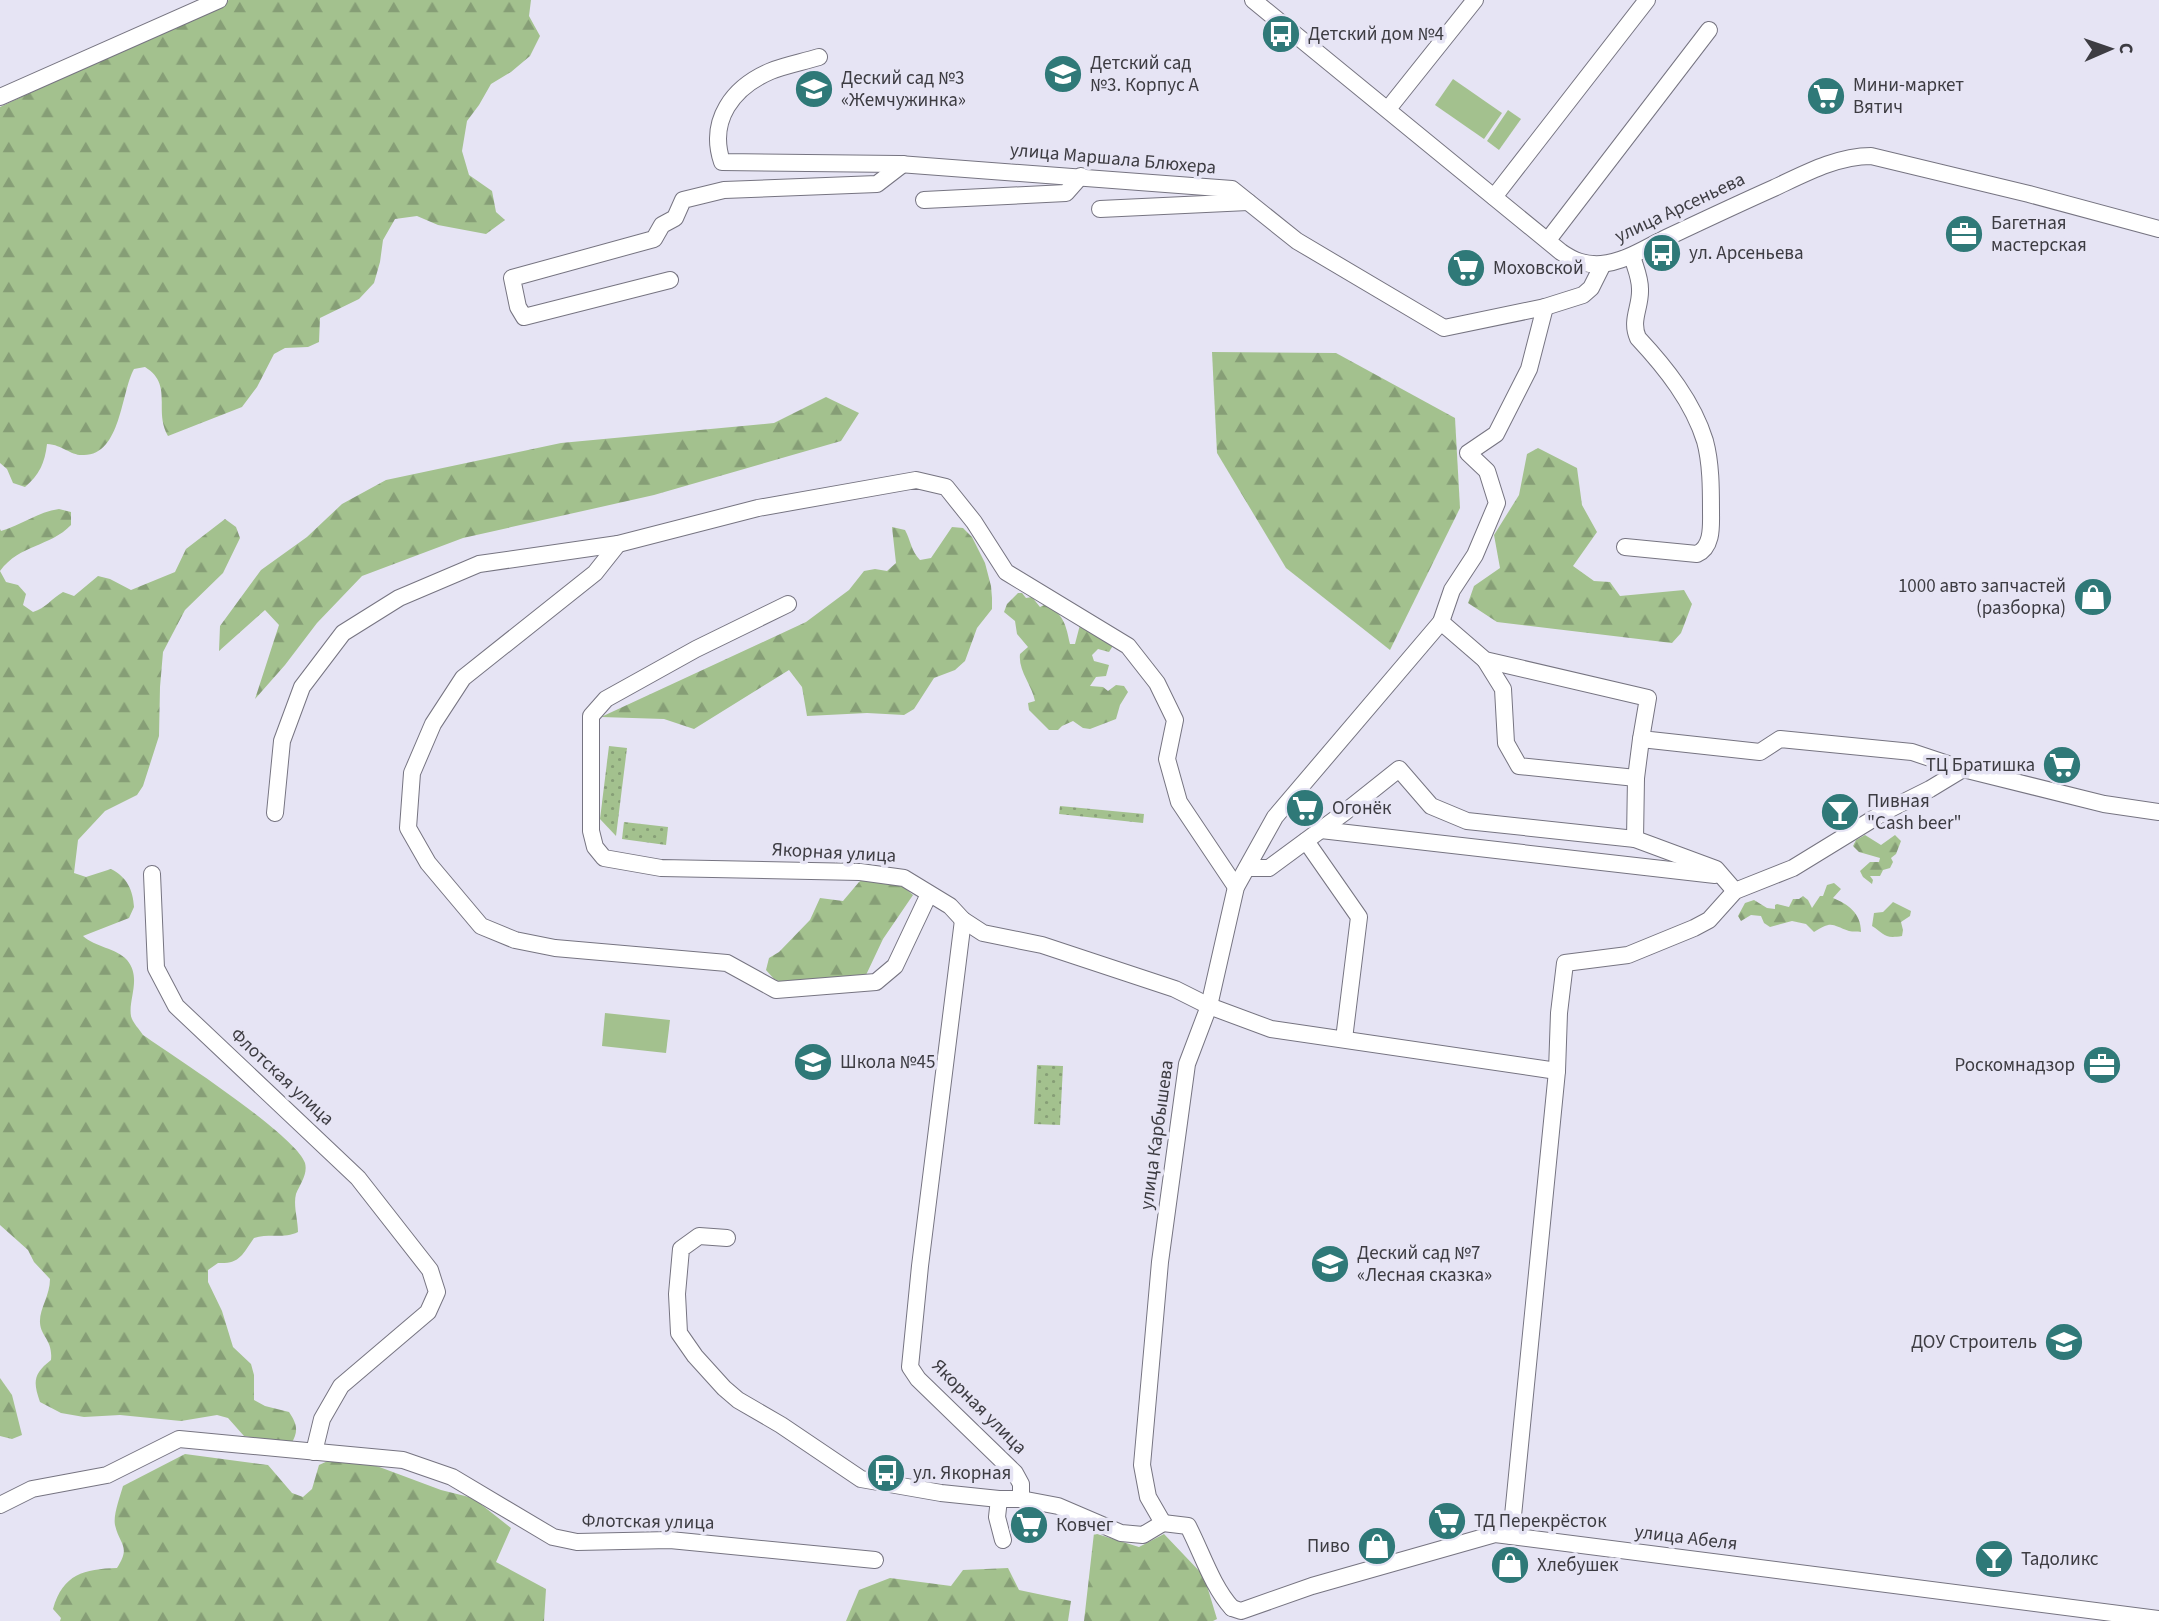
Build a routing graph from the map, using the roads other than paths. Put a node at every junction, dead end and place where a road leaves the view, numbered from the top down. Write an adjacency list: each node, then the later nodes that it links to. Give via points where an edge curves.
1 (219, 0): 7 (street)
2 (1253, 0): 8 (street, улица Арсеньева)
3 (1475, 0): 8 (street)
4 (1647, 0): 11 (street)
5 (1709, 30): 16 (street)
6 (819, 57): 9 (street, улица Маршала Блюхера, via 771,71 739,89 719,121 717,148 722,162)
7 (0, 97)
8 (1388, 109): 11 (street, улица Арсеньева)
9 (903, 164): 10 (street, улица Маршала Блюхера); 19 (street, via 877,184 724,190 683,200 675,218 662,225 654,239 512,278 524,317)
10 (1081, 176): 12 (street, via 1066,193); 13 (street, улица Маршала Блюхера, via 1232,189)
11 (1494, 197): 16 (street, улица Арсеньева)
12 (923, 200)
13 (1248, 202): 14 (street); 20 (street, улица Маршала Блюхера, via 1297,241 1444,328)
14 (1100, 209)
15 (2159, 229): 17 (street, улица Арсеньева, via 1860,156 1730,207)
16 (1548, 240): 18 (street, улица Арсеньева, via 1574,261)
17 (1632, 256): 18 (street, улица Арсеньева); 22 (street, via 1641,292 1635,330 1682,393 1706,443 1711,523 1707,545 1698,554)
18 (1604, 264): 20 (street, улица Маршала Блюхера, via 1583,295)
19 (670, 280)
20 (1545, 307): 24 (street, via 1529,369 1496,434 1468,453 1486,471 1497,503 1475,555 1452,590)
21 (618, 544): 30 (street, via 479,564 399,598 343,633 302,687 282,741); 37 (street, via 758,508 916,480 946,487 1006,572 1128,646 1157,683 1175,720 1167,759 1180,802); 39 (street, via 594,573 463,678 433,724 412,774 408,828 428,863 481,926 515,940 555,948 727,963 776,990 876,982 895,966)
22 (1625, 547)
23 (788, 604): 39 (street, Якорная улица, via 606,699 591,716 591,831 595,847 604,858 661,868 860,872 904,878)
24 (1441, 622): 25 (street); 34 (street, улица Карбышева, via 1275,817)
25 (1485, 660): 26 (street, via 1648,698); 28 (street, via 1503,689 1506,744 1519,766)
26 (1641, 739): 27 (street, via 1760,752 1780,739 1793,740 1912,752); 28 (street)
27 (1963, 769): 29 (street, via 2114,806); 38 (street, via 1793,869)
28 (1636, 778): 32 (street)
29 (2159, 812)
30 (275, 813)
31 (1321, 830): 32 (street, via 1399,769 1431,806 1467,821); 33 (street); 36 (street)
32 (1636, 839): 36 (street, via 1716,869)
33 (1306, 841): 34 (street, via 1269,868); 42 (street, via 1359,917)
34 (1247, 868): 37 (street, улица Карбышева)
35 (152, 874): 45 (street, Флотская улица, via 156,968 176,1006 358,1178 430,1270 437,1292 428,1311 341,1386 322,1419)
36 (1721, 876): 38 (street)
37 (1236, 887): 41 (street, улица Карбышева)
38 (1735, 891): 43 (street, via 1709,920 1642,951 1565,963)
39 (929, 894): 40 (street, Якорная улица)
40 (963, 920): 41 (street, via 983,933 1056,949 1175,989); 47 (street, Якорная улица, via 910,1367 1015,1473)
41 (1209, 1006): 42 (street, via 1271,1029); 49 (street, улица Карбышева, via 1187,1065 1160,1262 1142,1465 1148,1497)
42 (1344, 1040): 43 (street)
43 (1557, 1071): 50 (street)
44 (727, 1238): 46 (street, via 699,1236 681,1249 677,1294 679,1332 724,1388 861,1479)
45 (314, 1452): 48 (street, Флотская улица, via 179,1439 107,1475 32,1489); 52 (street, Флотская улица, via 403,1460 425,1467 462,1483 553,1537 577,1542 670,1540)
46 (999, 1499): 47 (street); 51 (street)
47 (1021, 1499): 49 (street, via 1058,1506 1121,1533 1143,1535)
48 (0, 1506)
49 (1163, 1523): 53 (street, via 1188,1526)
50 (1511, 1536): 53 (street, улица Абеля, via 1495,1534); 54 (street, улица Абеля)
51 (1003, 1540)
52 (875, 1560)
53 (1228, 1615)
54 (2159, 1619)

